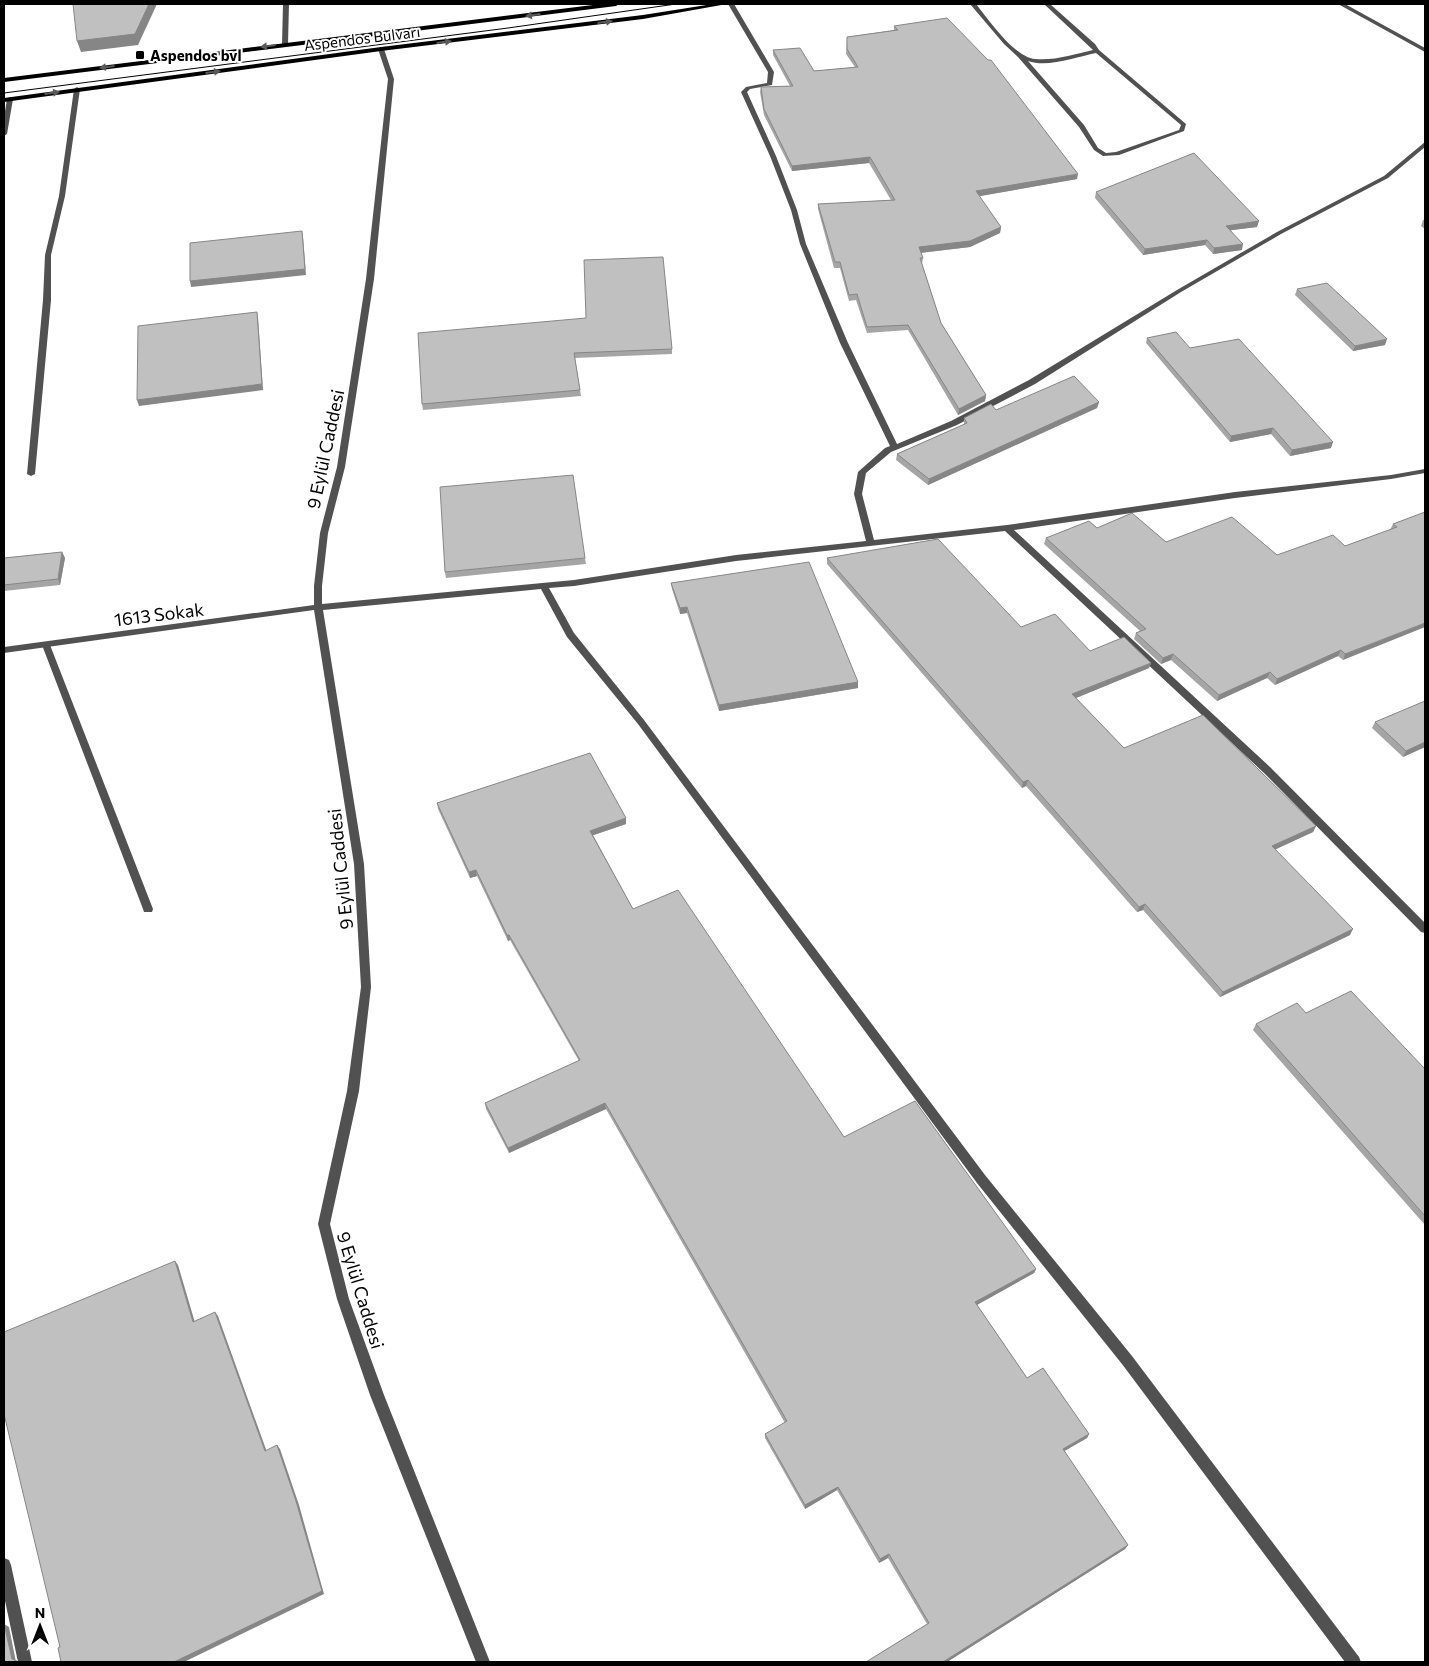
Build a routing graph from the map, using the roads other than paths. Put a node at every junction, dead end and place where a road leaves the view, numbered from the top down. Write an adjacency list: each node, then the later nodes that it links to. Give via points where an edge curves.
1 (286, 4): 8 (street)
2 (616, 4): 8 (main road, Aspendos Bulvarı, one-way to 8)
3 (724, 4): 9 (main road, Aspendos Bulvarı, one-way to 3)
4 (731, 4): 18 (street, via 771,72 770,84 748,88 744,92 773,156 803,244 833,316)
5 (973, 4): 12 (street)
6 (1047, 4): 11 (street)
7 (1341, 4): 10 (street)
8 (285, 44): 13 (main road, Aspendos Bulvarı, one-way to 13)
9 (381, 50): 14 (main road, Aspendos Bulvarı, one-way to 9); 24 (street, 9 Eylül Caddesi, via 391,79 371,270 341,467 324,533)
10 (1425, 50)
11 (1096, 51): 12 (street, via 1049,61 1033,61); 12 (street, via 1184,125 1181,131 1117,154 1104,155)
12 (1020, 56)
13 (4, 80)
14 (77, 89): 15 (main road, Aspendos Bulvarı, one-way to 14); 20 (street, via 62,196 48,255)
15 (7, 100): 16 (street)
16 (4, 134)
17 (1425, 144): 18 (street, via 1386,177 1279,233 1032,382)
18 (894, 448): 22 (street, via 862,472 858,494)
19 (1425, 471): 21 (street, 1613 Sokak)
20 (31, 474)
21 (1007, 528): 22 (street, 1613 Sokak); 28 (street, via 1267,770)
22 (871, 543): 23 (street, 1613 Sokak, via 736,558)
23 (544, 586): 24 (street, 1613 Sokak); 32 (street, via 570,635 641,722 981,1179 1127,1360)
24 (318, 607): 25 (street, 1613 Sokak); 31 (street, 9 Eylül Caddesi, via 359,864 366,987 353,1091 324,1224 343,1299 377,1395)
25 (46, 645): 26 (street, 1613 Sokak); 27 (street)
26 (4, 650)
27 (148, 909)
28 (1425, 929)
29 (4, 1565): 30 (street)
30 (25, 1662)
31 (483, 1662)
32 (1354, 1662)

